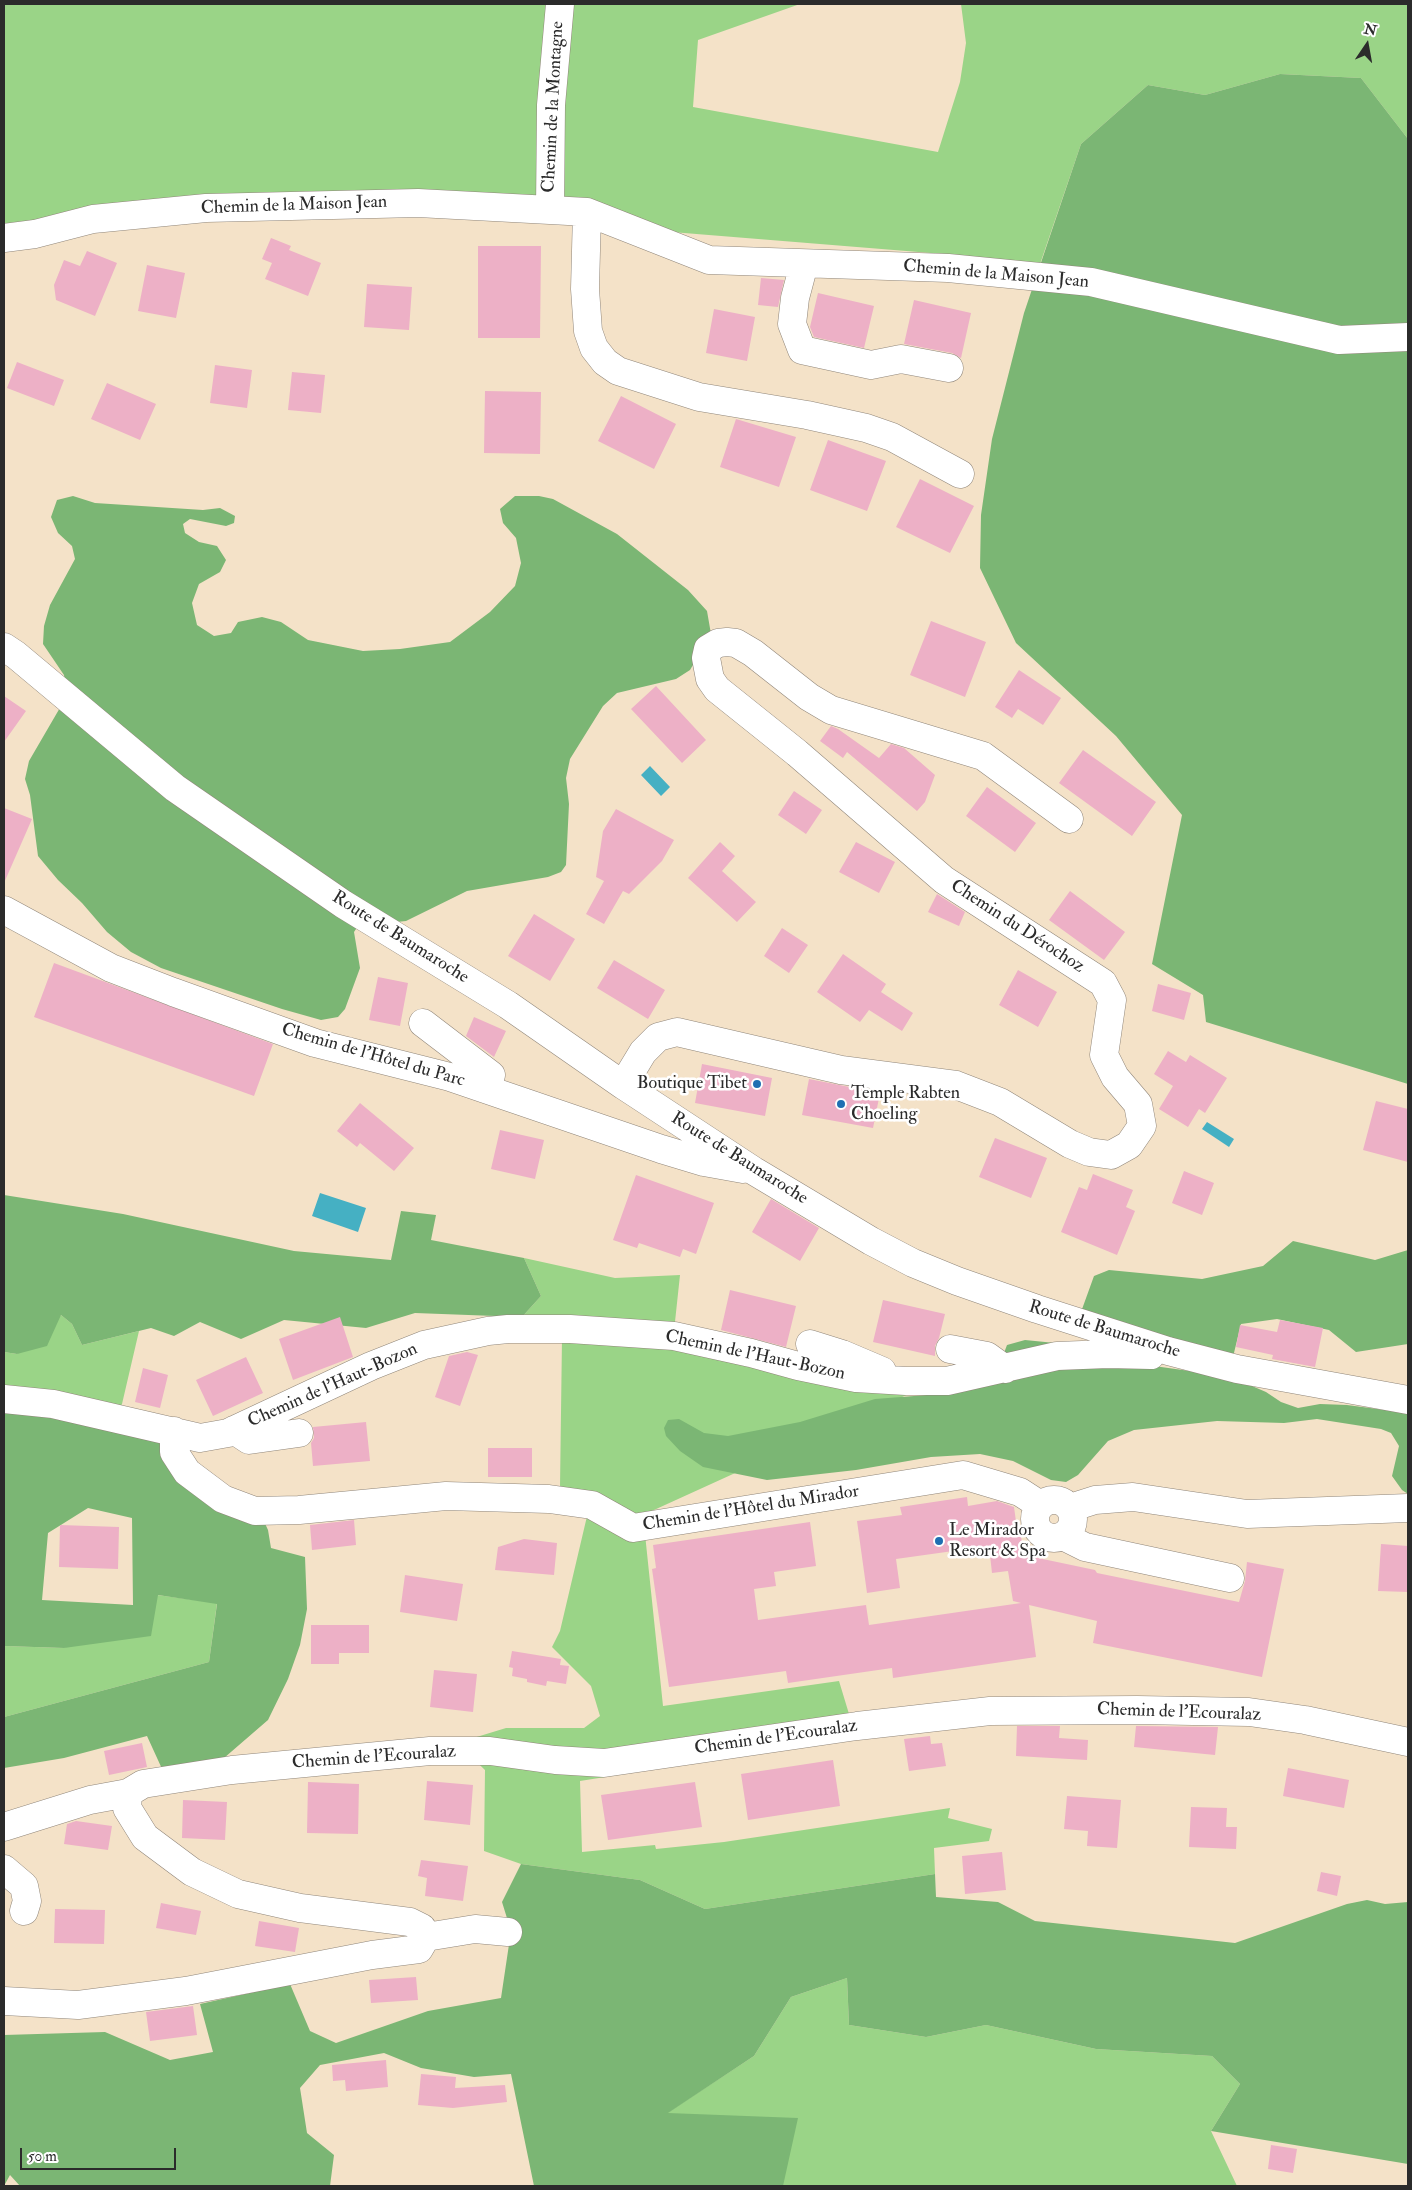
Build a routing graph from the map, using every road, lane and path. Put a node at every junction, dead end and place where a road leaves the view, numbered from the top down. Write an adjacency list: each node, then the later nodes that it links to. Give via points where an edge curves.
1 (560, 4): 2 (street, Chemin de la Montagne, via 551,105)
2 (550, 210): 3 (street, Chemin de la Maison Jean); 4 (street, Chemin de la Maison Jean, via 418,203 206,208 93,219 35,234)
3 (587, 212): 5 (street, Chemin de la Maison Jean, via 709,260); 8 (street, via 584,289 588,332 594,348 605,362 618,371 699,397 866,428 892,437)
4 (4, 238)
5 (804, 264): 6 (street, Chemin de la Maison Jean, via 948,268 1090,282 1339,340); 7 (street, via 792,324 802,350 871,365 901,359)
6 (1408, 337)
7 (949, 368)
8 (960, 474)
9 (4, 647): 13 (street, Route de Baumaroche, via 175,788 343,904 508,1005)
10 (1070, 819): 13 (street, Chemin du Dérochoz, via 983,756 831,710 753,653 736,643 718,643 708,649 706,658 710,679 717,689 797,753 944,880 1103,983 1112,1000 1104,1055 1115,1077 1138,1104 1142,1126 1129,1145 1111,1155 1089,1152 1000,1102 956,1086 841,1070 677,1032 658,1037 643,1052)
11 (4, 910): 14 (street, Chemin de l'Hôtel du Parc, via 111,968 173,992 315,1043)
12 (423, 1023): 14 (street, via 491,1076)
13 (623, 1085): 15 (street, Route de Baumaroche)
14 (487, 1089): 15 (street, Chemin de l'Hôtel du Parc, via 661,1149 704,1162)
15 (754, 1171): 18 (street, Route de Baumaroche, via 913,1263 1037,1309)
16 (810, 1344): 22 (street, via 842,1354)
17 (950, 1348): 21 (street, via 987,1356)
18 (1168, 1351): 21 (street, Chemin de l'Haut-Bozon, via 1149,1356 1057,1356); 23 (street, Route de Baumaroche, via 1237,1369)
19 (402, 1354): 20 (street); 22 (street, Chemin de l'Haut-Bozon, via 424,1345 488,1330 570,1329 674,1336 856,1378); 25 (street, Chemin de l'Haut-Bozon)
20 (440, 1362)
21 (1005, 1369): 22 (street, Chemin de l'Haut-Bozon, via 947,1381)
22 (901, 1381)
23 (1403, 1397)
24 (4, 1399): 26 (street, Chemin de l'Haut-Bozon, via 53,1404)
25 (234, 1430): 26 (street, Chemin de l'Haut-Bozon, via 200,1438); 27 (street, via 250,1440)
26 (174, 1431): 28 (street, Chemin de l'Hôtel du Mirador, via 174,1452 187,1472 223,1499 256,1511 446,1496 549,1499 592,1505 633,1528 963,1475 1020,1492)
27 (299, 1433)
28 (1040, 1505): 29 (street, via 1056,1500); 31 (street, via 1035,1516 1040,1532 1051,1538)
29 (1070, 1508): 30 (street, via 1095,1500 1133,1497 1247,1514); 31 (street, via 1073,1520)
30 (1408, 1508)
31 (1063, 1536): 32 (street, via 1085,1547)
32 (1230, 1578)
33 (1408, 1742): 34 (street, Chemin de l'Ecouralaz, via 1249,1712 990,1711 857,1726 604,1763 490,1751 430,1751 232,1770 143,1784)
34 (128, 1793): 35 (street, Chemin de l'Ecouralaz, via 90,1800); 39 (street, via 127,1808 145,1837 192,1872 238,1894 300,1908 410,1922 422,1928)
35 (4, 1827)
36 (4, 1869): 37 (street, via 24,1886 27,1901)
37 (24, 1911)
38 (508, 1932): 39 (street, via 475,1929)
39 (426, 1937): 40 (street, via 419,1949 186,1990 78,2005)
40 (4, 2001)

